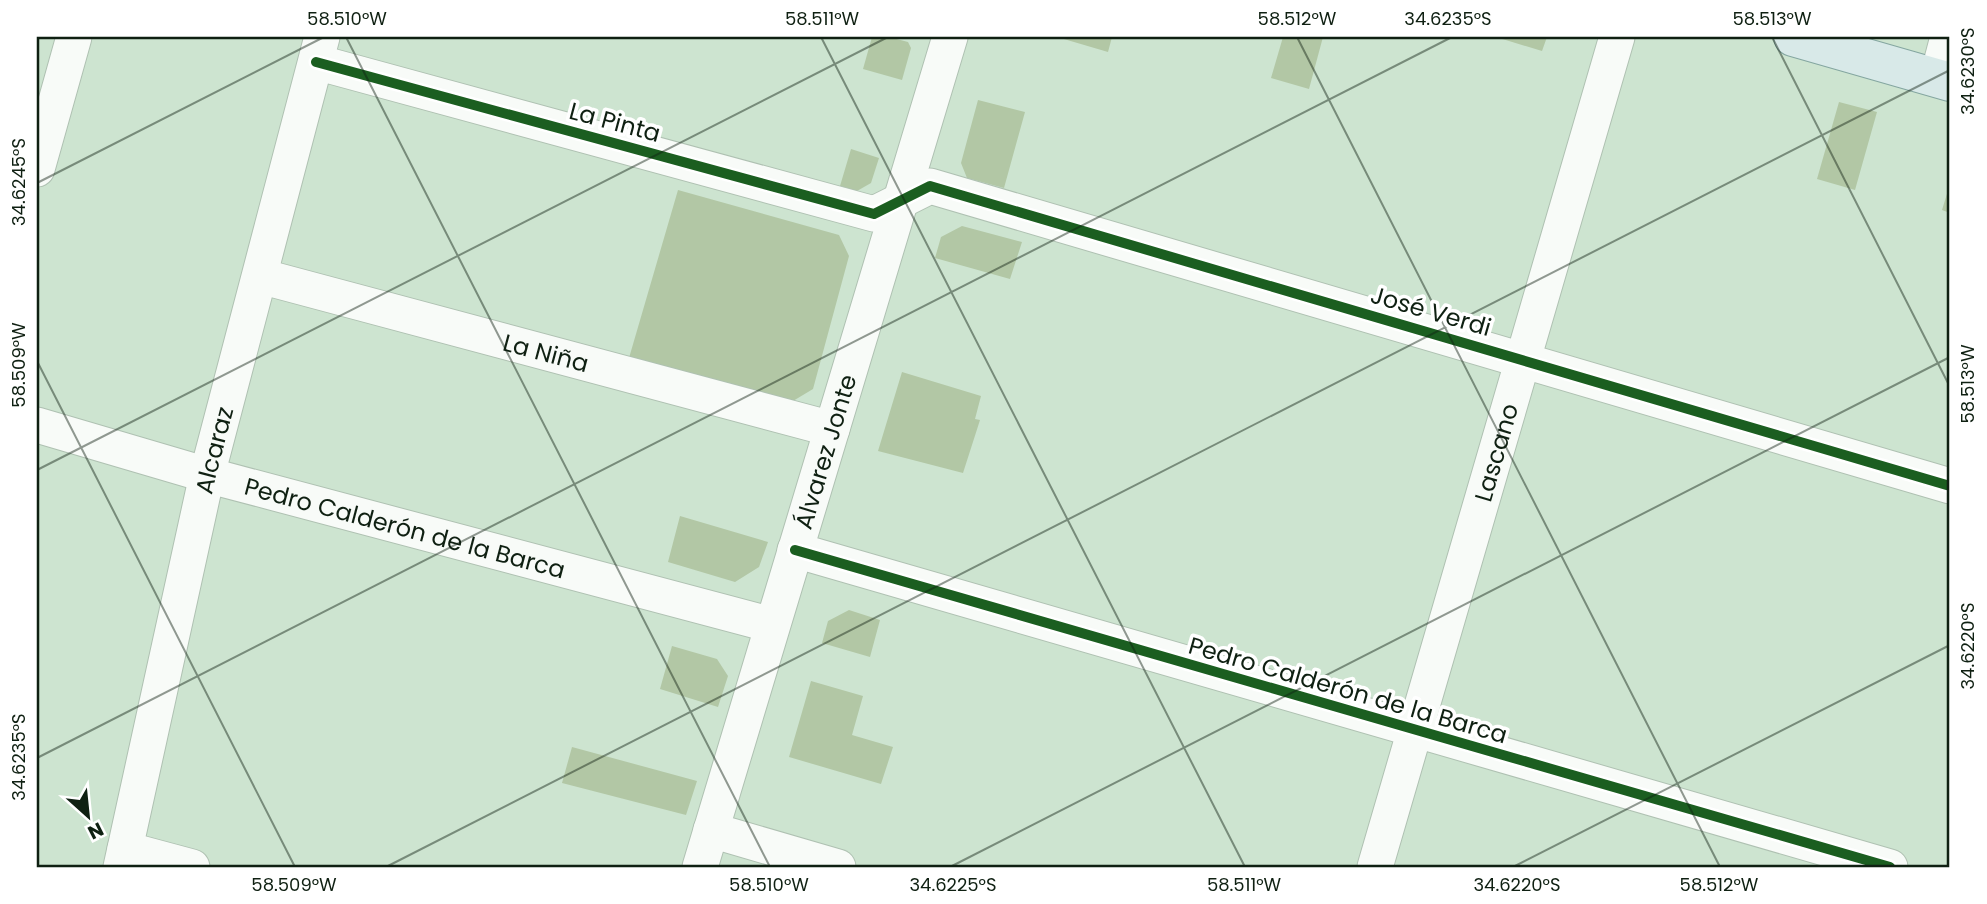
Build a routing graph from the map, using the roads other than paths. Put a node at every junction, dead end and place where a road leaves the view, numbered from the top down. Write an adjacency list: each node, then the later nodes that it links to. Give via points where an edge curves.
1 (74, 37): 8 (street)
2 (950, 37): 9 (street, Álvarez Jonte)
3 (1617, 37): 11 (street, Lascano)
4 (1793, 37): 7 (main road)
5 (1948, 37): 7 (street)
6 (319, 49): 9 (street, La Pinta, via 874,214); 10 (street, Alcaraz)
7 (1944, 80)
8 (37, 169)
9 (902, 200): 11 (street, José Verdi, via 930,186); 13 (street, Álvarez Jonte)
10 (260, 276): 13 (street, La Niña); 14 (street, Alcaraz)
11 (1524, 360): 15 (street, José Verdi); 18 (street, Lascano)
12 (37, 425): 14 (street, Pedro Calderón de la Barca)
13 (832, 429): 16 (street, Álvarez Jonte)
14 (206, 475): 17 (street, Pedro Calderón de la Barca); 20 (street, Alcaraz)
15 (1950, 486)
16 (795, 550): 17 (street, Álvarez Jonte); 18 (street, Pedro Calderón de la Barca)
17 (772, 625): 19 (street, Álvarez Jonte)
18 (1414, 731): 24 (street, Lascano); 25 (street, Pedro Calderón de la Barca)
19 (711, 830): 22 (street, Álvarez Jonte); 23 (street)
20 (123, 858): 21 (street)
21 (192, 867)
22 (700, 867)
23 (838, 867)
24 (1375, 867)
25 (1890, 867)

